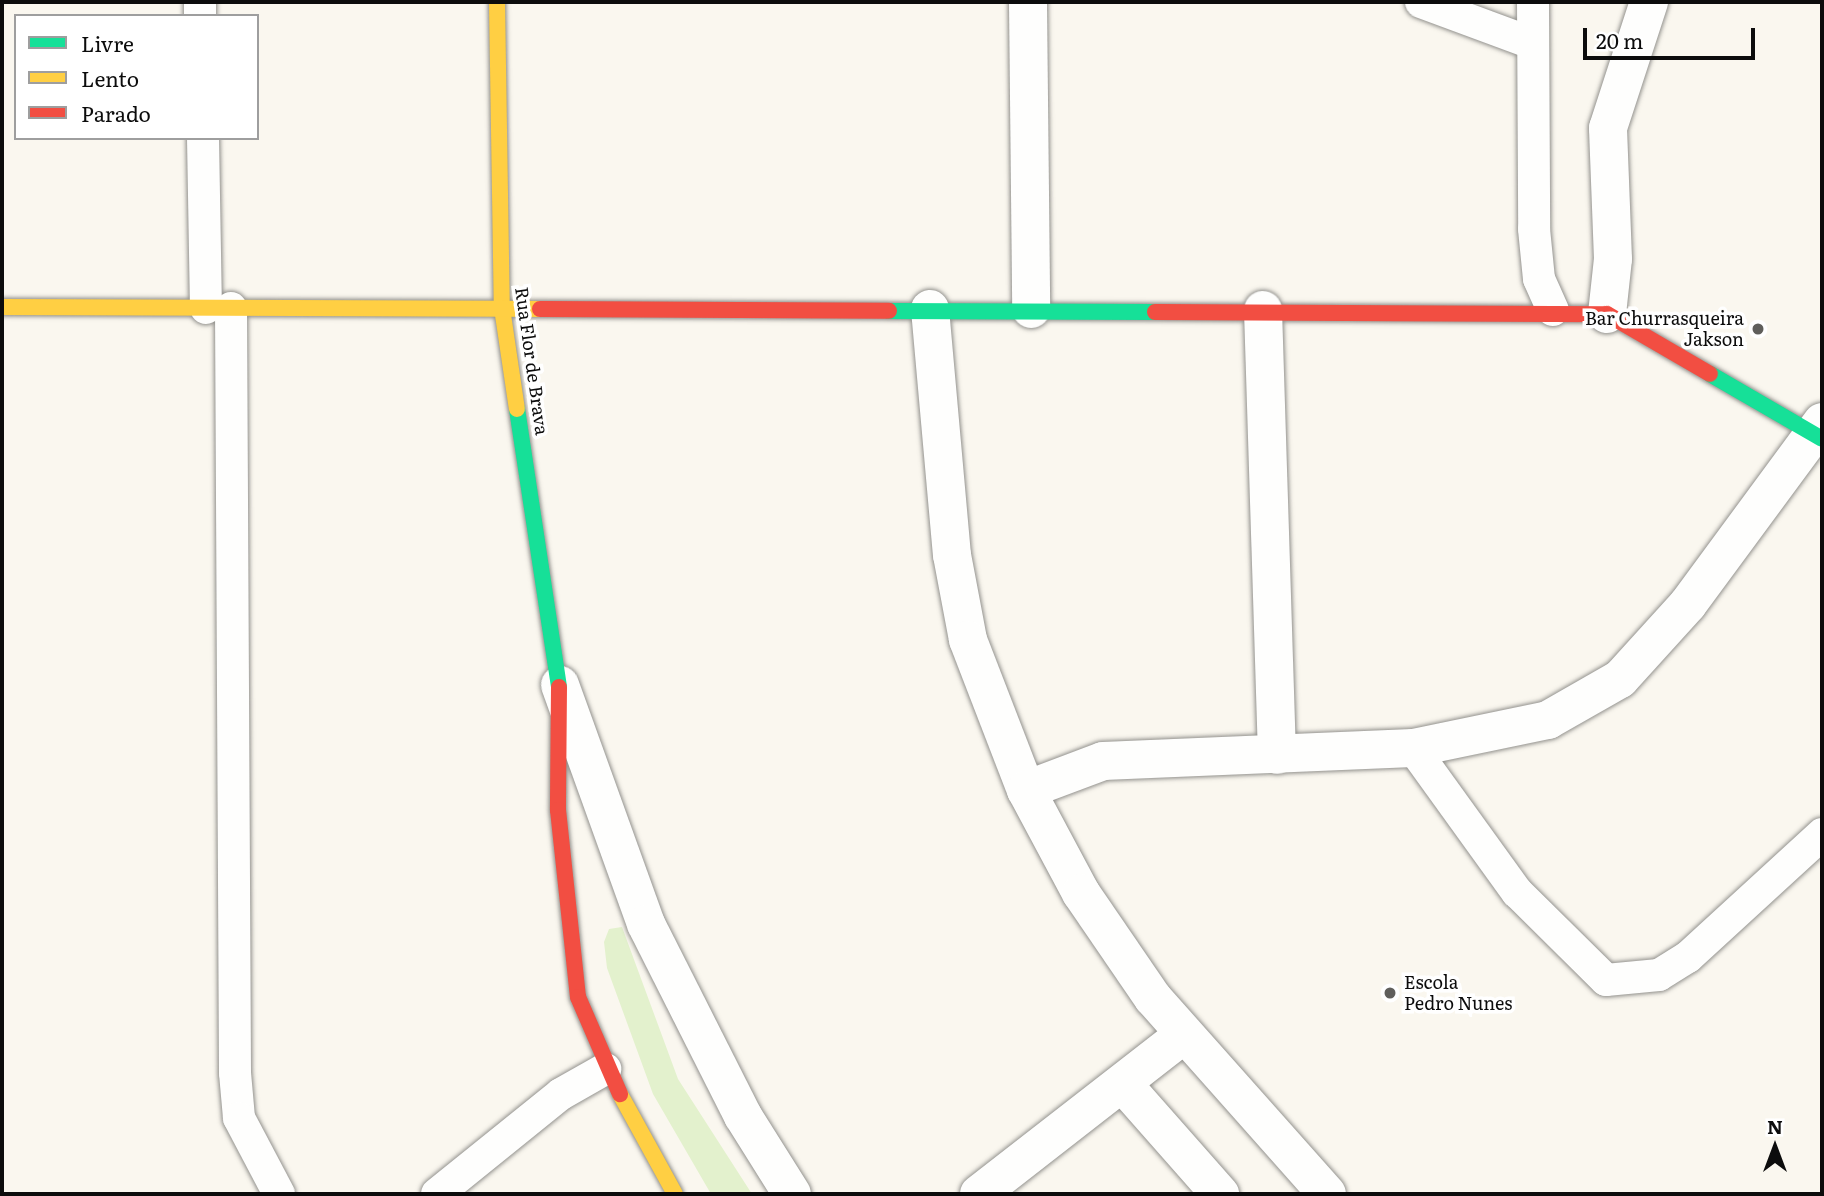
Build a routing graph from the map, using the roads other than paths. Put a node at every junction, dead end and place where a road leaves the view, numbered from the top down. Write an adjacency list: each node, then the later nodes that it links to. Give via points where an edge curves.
1 (497, 2): 10 (street, Rua Flor de Brava)
2 (1028, 2): 12 (street)
3 (1422, 2): 6 (lane)
4 (1533, 2): 6 (lane)
5 (1649, 2): 15 (street, via 1608,128 1613,259)
6 (1529, 42): 14 (lane, via 1534,229 1539,279)
7 (203, 140): 9 (lane)
8 (2, 307): 9 (street)
9 (218, 308): 10 (street); 25 (lane, via 235,1073 239,1118)
10 (502, 308): 11 (street); 17 (street, Rua Flor de Brava)
11 (930, 309): 12 (street); 20 (street, via 952,555 968,640)
12 (1031, 309): 13 (street)
13 (1263, 310): 14 (street); 19 (street)
14 (1553, 310): 15 (street)
15 (1607, 314): 16 (street)
16 (1820, 432): 18 (street, via 1688,604 1620,679 1548,720)
17 (559, 682): 23 (street, Rua Flor de Brava, via 564,902 578,997); 28 (street, via 646,924 743,1116)
18 (1413, 748): 19 (street); 21 (lane, via 1517,892 1606,980 1659,975 1688,957)
19 (1277, 755): 20 (street, via 1103,761)
20 (1026, 790): 22 (street, via 1081,893)
21 (1822, 834)
22 (1182, 1036): 24 (street); 31 (street)
23 (605, 1069): 26 (lane, via 561,1094); 27 (street, Rua Flor de Brava)
24 (1124, 1084): 29 (street); 30 (street)
25 (279, 1194)
26 (437, 1194)
27 (676, 1194)
28 (792, 1194)
29 (979, 1194)
30 (1220, 1194)
31 (1328, 1194)

